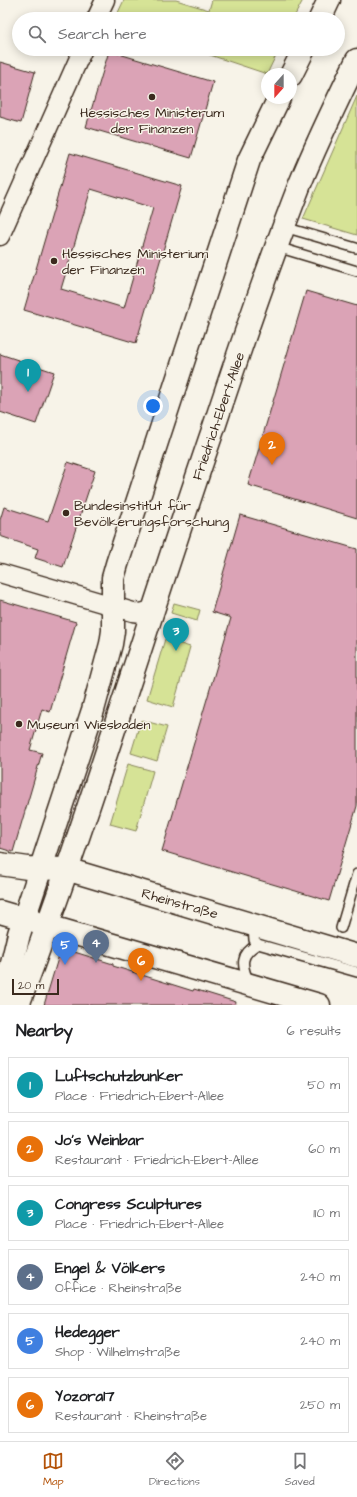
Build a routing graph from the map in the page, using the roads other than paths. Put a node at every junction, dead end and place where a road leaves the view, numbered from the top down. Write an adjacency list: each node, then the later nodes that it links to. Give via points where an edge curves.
1 (105, 0): 3 (street)
2 (329, 0): 4 (street)
3 (99, 12)
4 (323, 12)
5 (80, 56): 10 (street)
6 (300, 56): 8 (street)
7 (357, 60): 11 (street, Friedrich-Ebert-Allee, via 301,182)
8 (294, 68)
9 (276, 104): 15 (street, via 249,160 116,564)
10 (0, 236)
11 (281, 237): 12 (lane); 13 (lane); 16 (street, Friedrich-Ebert-Allee, via 256,303)
12 (356, 248)
13 (357, 271)
14 (0, 572): 15 (street)
15 (113, 606): 16 (street, via 139,613); 18 (street, via 111,644 93,710)
16 (153, 609): 19 (street, Friedrich-Ebert-Allee)
17 (0, 864): 18 (street, Rheinstraße)
18 (42, 868): 19 (street, Rheinstraße); 22 (street)
19 (66, 869): 23 (street, Friedrich-Ebert-Allee); 25 (street, Rheinstraße)
20 (357, 874): 24 (lane)
21 (0, 912): 22 (street)
22 (24, 919): 23 (street); 29 (street)
23 (47, 925): 28 (street); 30 (street, Friedrich-Ebert-Allee)
24 (341, 928)
25 (256, 934): 26 (street, Rheinstraße); 27 (lane); 28 (lane, via 246,953 243,966)
26 (357, 956)
27 (357, 972)
28 (251, 985): 31 (street)
29 (2, 1005)
30 (18, 1005)
31 (319, 1005)

